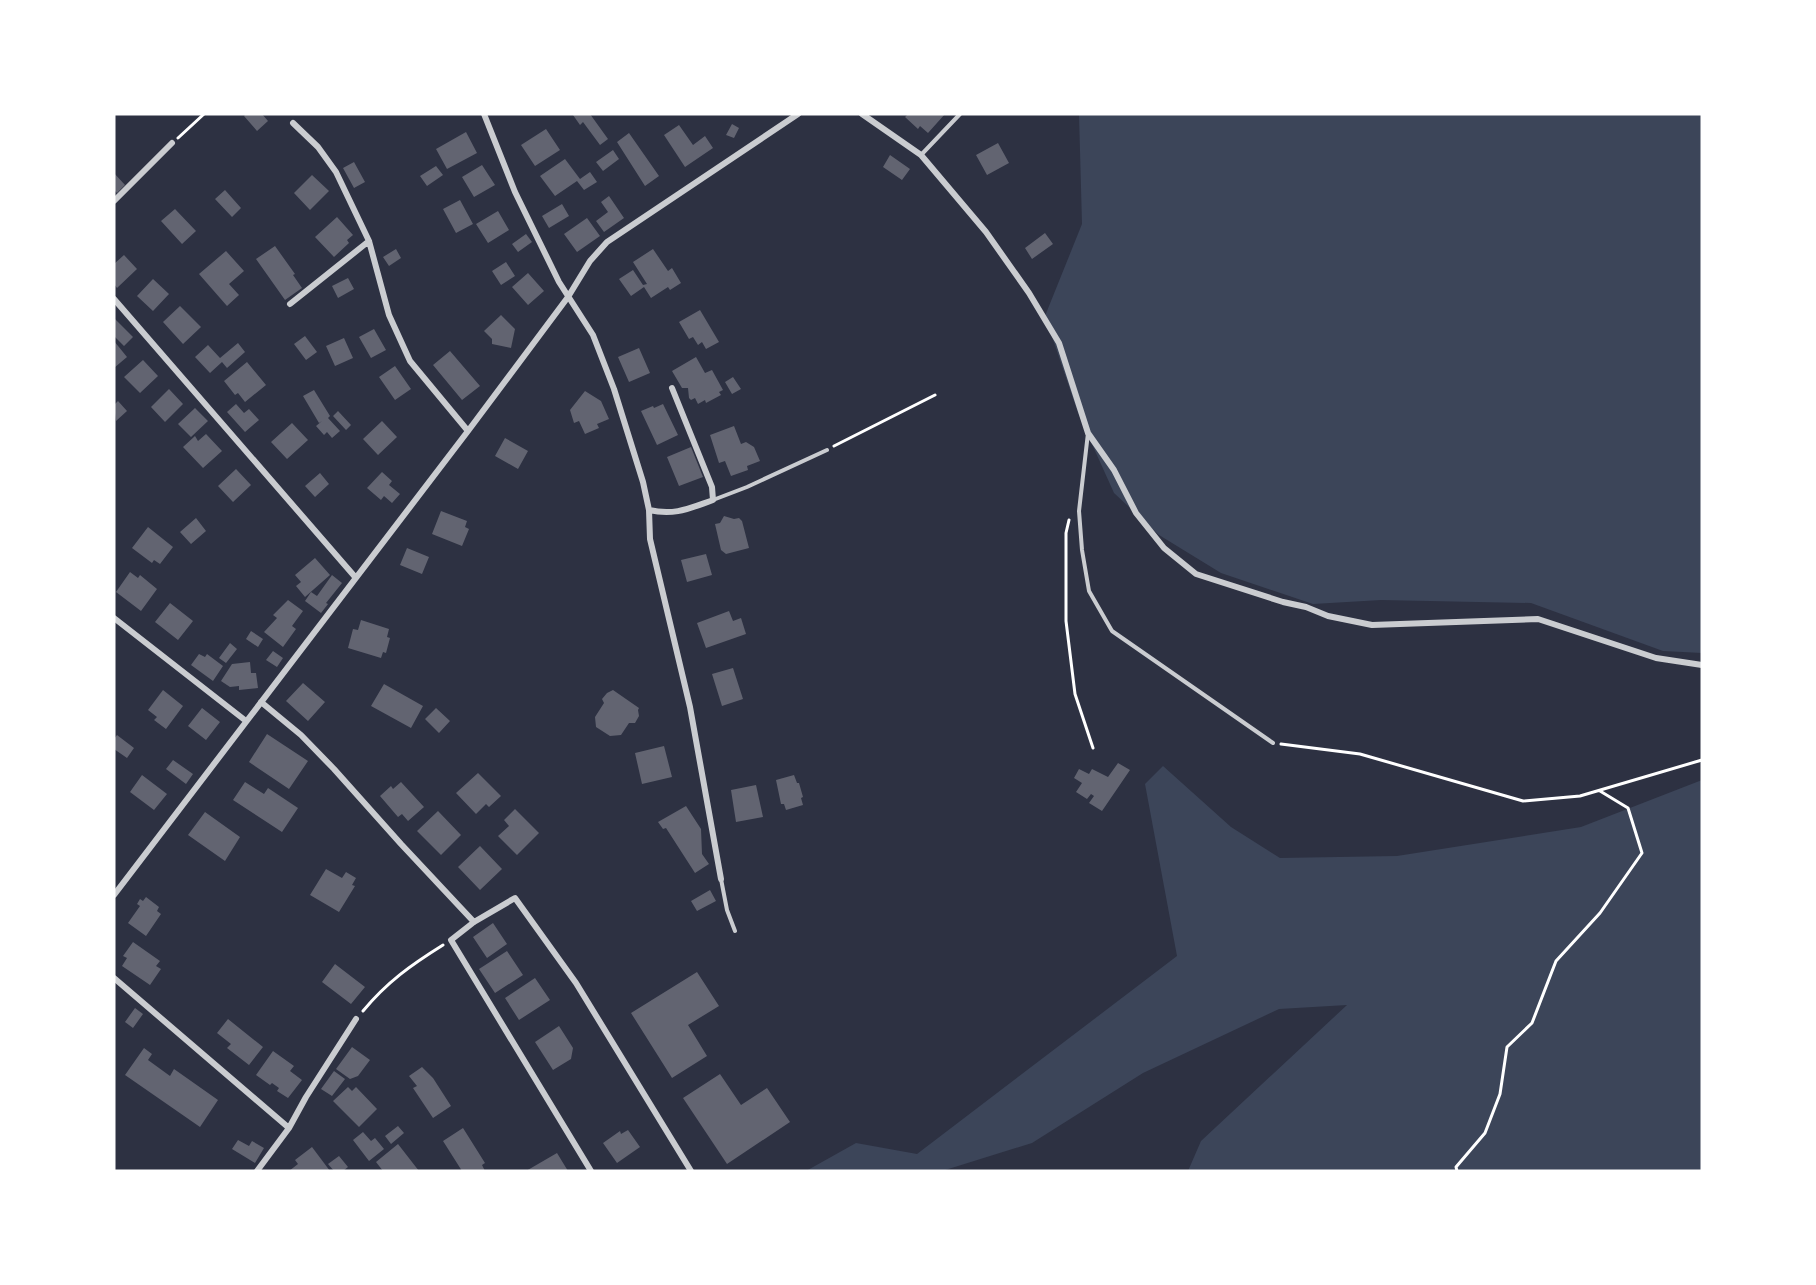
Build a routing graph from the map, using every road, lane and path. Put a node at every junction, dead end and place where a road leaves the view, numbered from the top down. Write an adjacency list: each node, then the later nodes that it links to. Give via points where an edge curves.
1 (204, 114): 7 (path)
2 (484, 114): 11 (street, via 515,192)
3 (798, 114): 11 (street, via 607,242)
4 (862, 114): 8 (street)
5 (960, 114): 8 (lane)
6 (293, 123): 10 (street, via 336,172)
7 (172, 143): 9 (street)
8 (921, 155): 17 (street, via 980,224 1029,293 1059,343)
9 (114, 201)
10 (369, 242): 13 (street); 16 (street, via 389,315 410,362)
11 (568, 297): 16 (street); 20 (street, via 593,334 610,378)
12 (114, 299): 22 (street)
13 (290, 304)
14 (672, 388): 19 (street)
15 (935, 395): 18 (path)
16 (468, 431): 22 (street)
17 (1088, 433): 24 (street, via 1114,470 1136,513 1164,548 1196,574 1328,616 1372,625 1538,619 1656,658); 27 (lane, via 1079,511 1082,550 1089,591 1112,632)
18 (827, 450): 19 (lane)
19 (714, 500): 20 (street, via 674,513)
20 (649, 510): 31 (street, via 650,539 690,707)
21 (1071, 513): 28 (path, via 1066,533 1065,621 1075,694)
22 (356, 578): 25 (street)
23 (114, 618): 26 (street)
24 (1702, 665)
25 (261, 702): 26 (street); 33 (street, via 302,735)
26 (246, 721): 32 (street)
27 (1273, 743): 30 (path, via 1360,754 1523,801)
28 (1093, 748)
29 (1702, 760): 30 (path)
30 (1600, 791): 42 (path, via 1628,808 1642,853 1600,913 1556,961 1532,1023 1507,1047 1500,1094 1485,1133 1456,1167)
31 (721, 879): 34 (lane)
32 (114, 895)
33 (474, 922): 35 (street); 41 (street, via 515,898 576,983)
34 (735, 931)
35 (451, 940): 37 (path, via 402,971); 40 (street)
36 (114, 978): 38 (street)
37 (356, 1019): 38 (street)
38 (289, 1128): 39 (street)
39 (257, 1171)
40 (591, 1171)
41 (691, 1171)
42 (1457, 1171)

